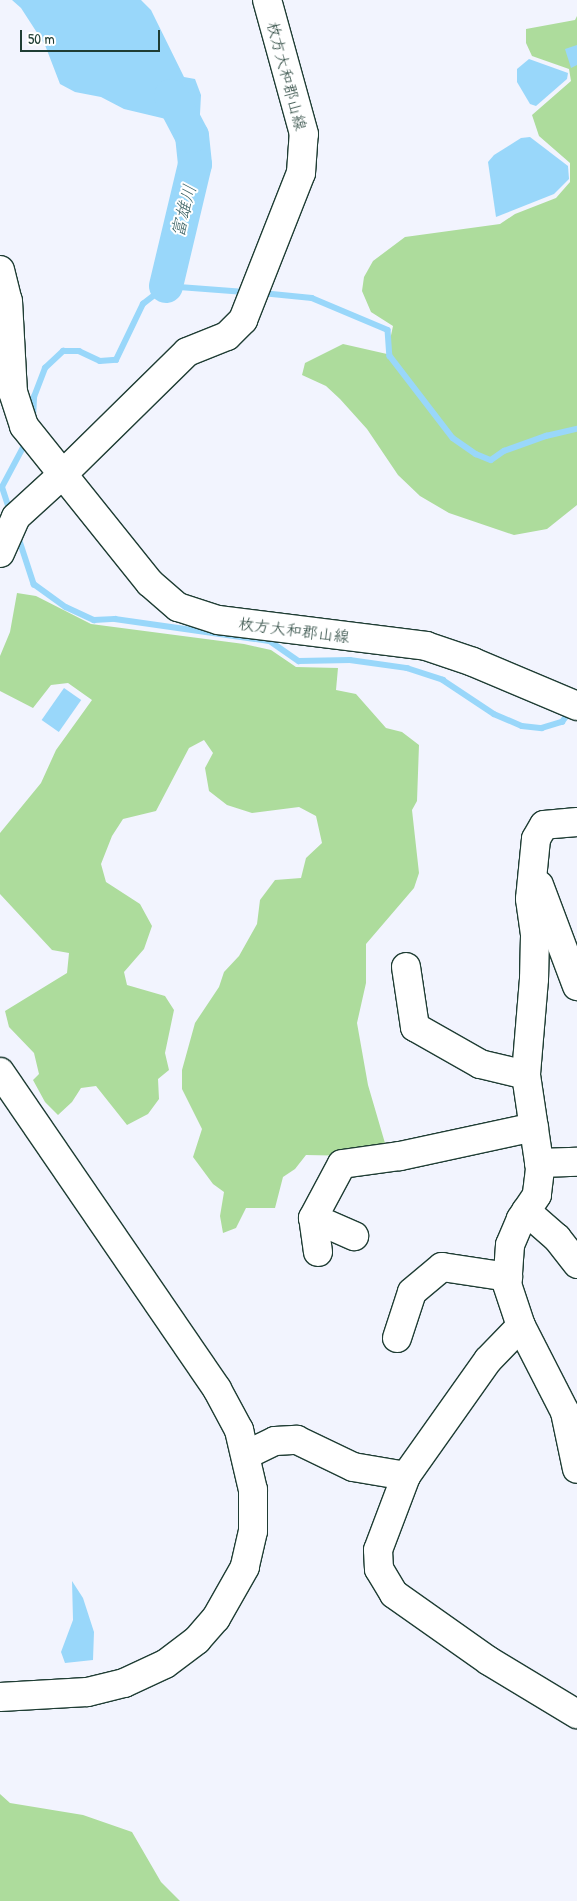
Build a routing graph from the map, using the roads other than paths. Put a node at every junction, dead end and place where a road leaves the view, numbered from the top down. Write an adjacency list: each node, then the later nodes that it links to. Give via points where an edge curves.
1 (267, 0): 3 (street, 枚方大和郡山線, via 304,134 301,173 243,320 227,336 187,352)
2 (0, 270): 3 (street, 枚方大和郡山線, via 8,301 13,392 24,426)
3 (62, 475): 4 (street, via 16,517); 5 (street, 枚方大和郡山線, via 150,583 178,607 218,620 426,646 473,662)
4 (0, 553)
5 (571, 704)
6 (577, 822): 7 (street, via 544,826 536,840)
7 (533, 867): 9 (street); 11 (street, via 530,899 535,936 534,979)
8 (406, 967): 11 (street, via 415,1027 480,1064)
9 (577, 986)
10 (0, 1072): 23 (street, via 217,1389 239,1430)
11 (526, 1075): 12 (street)
12 (534, 1127): 14 (street); 16 (street, via 400,1156 342,1164)
13 (577, 1162): 14 (street)
14 (539, 1163): 15 (street, via 537,1195)
15 (526, 1211): 19 (street, via 557,1238); 20 (street, via 510,1246)
16 (314, 1218): 17 (street); 18 (street)
17 (354, 1236)
18 (318, 1252)
19 (577, 1264)
20 (508, 1277): 21 (street); 22 (street, via 442,1267 412,1292)
21 (521, 1326): 24 (street, via 565,1412); 25 (street, via 488,1360)
22 (398, 1338)
23 (246, 1455): 25 (street, via 275,1441 297,1440 353,1467); 26 (street, via 253,1490 253,1531 245,1568 216,1618 197,1640 164,1664 124,1683 87,1692)
24 (577, 1469)
25 (406, 1476): 27 (street, via 378,1550 379,1569 394,1594 489,1661)
26 (0, 1697)
27 (577, 1714)

